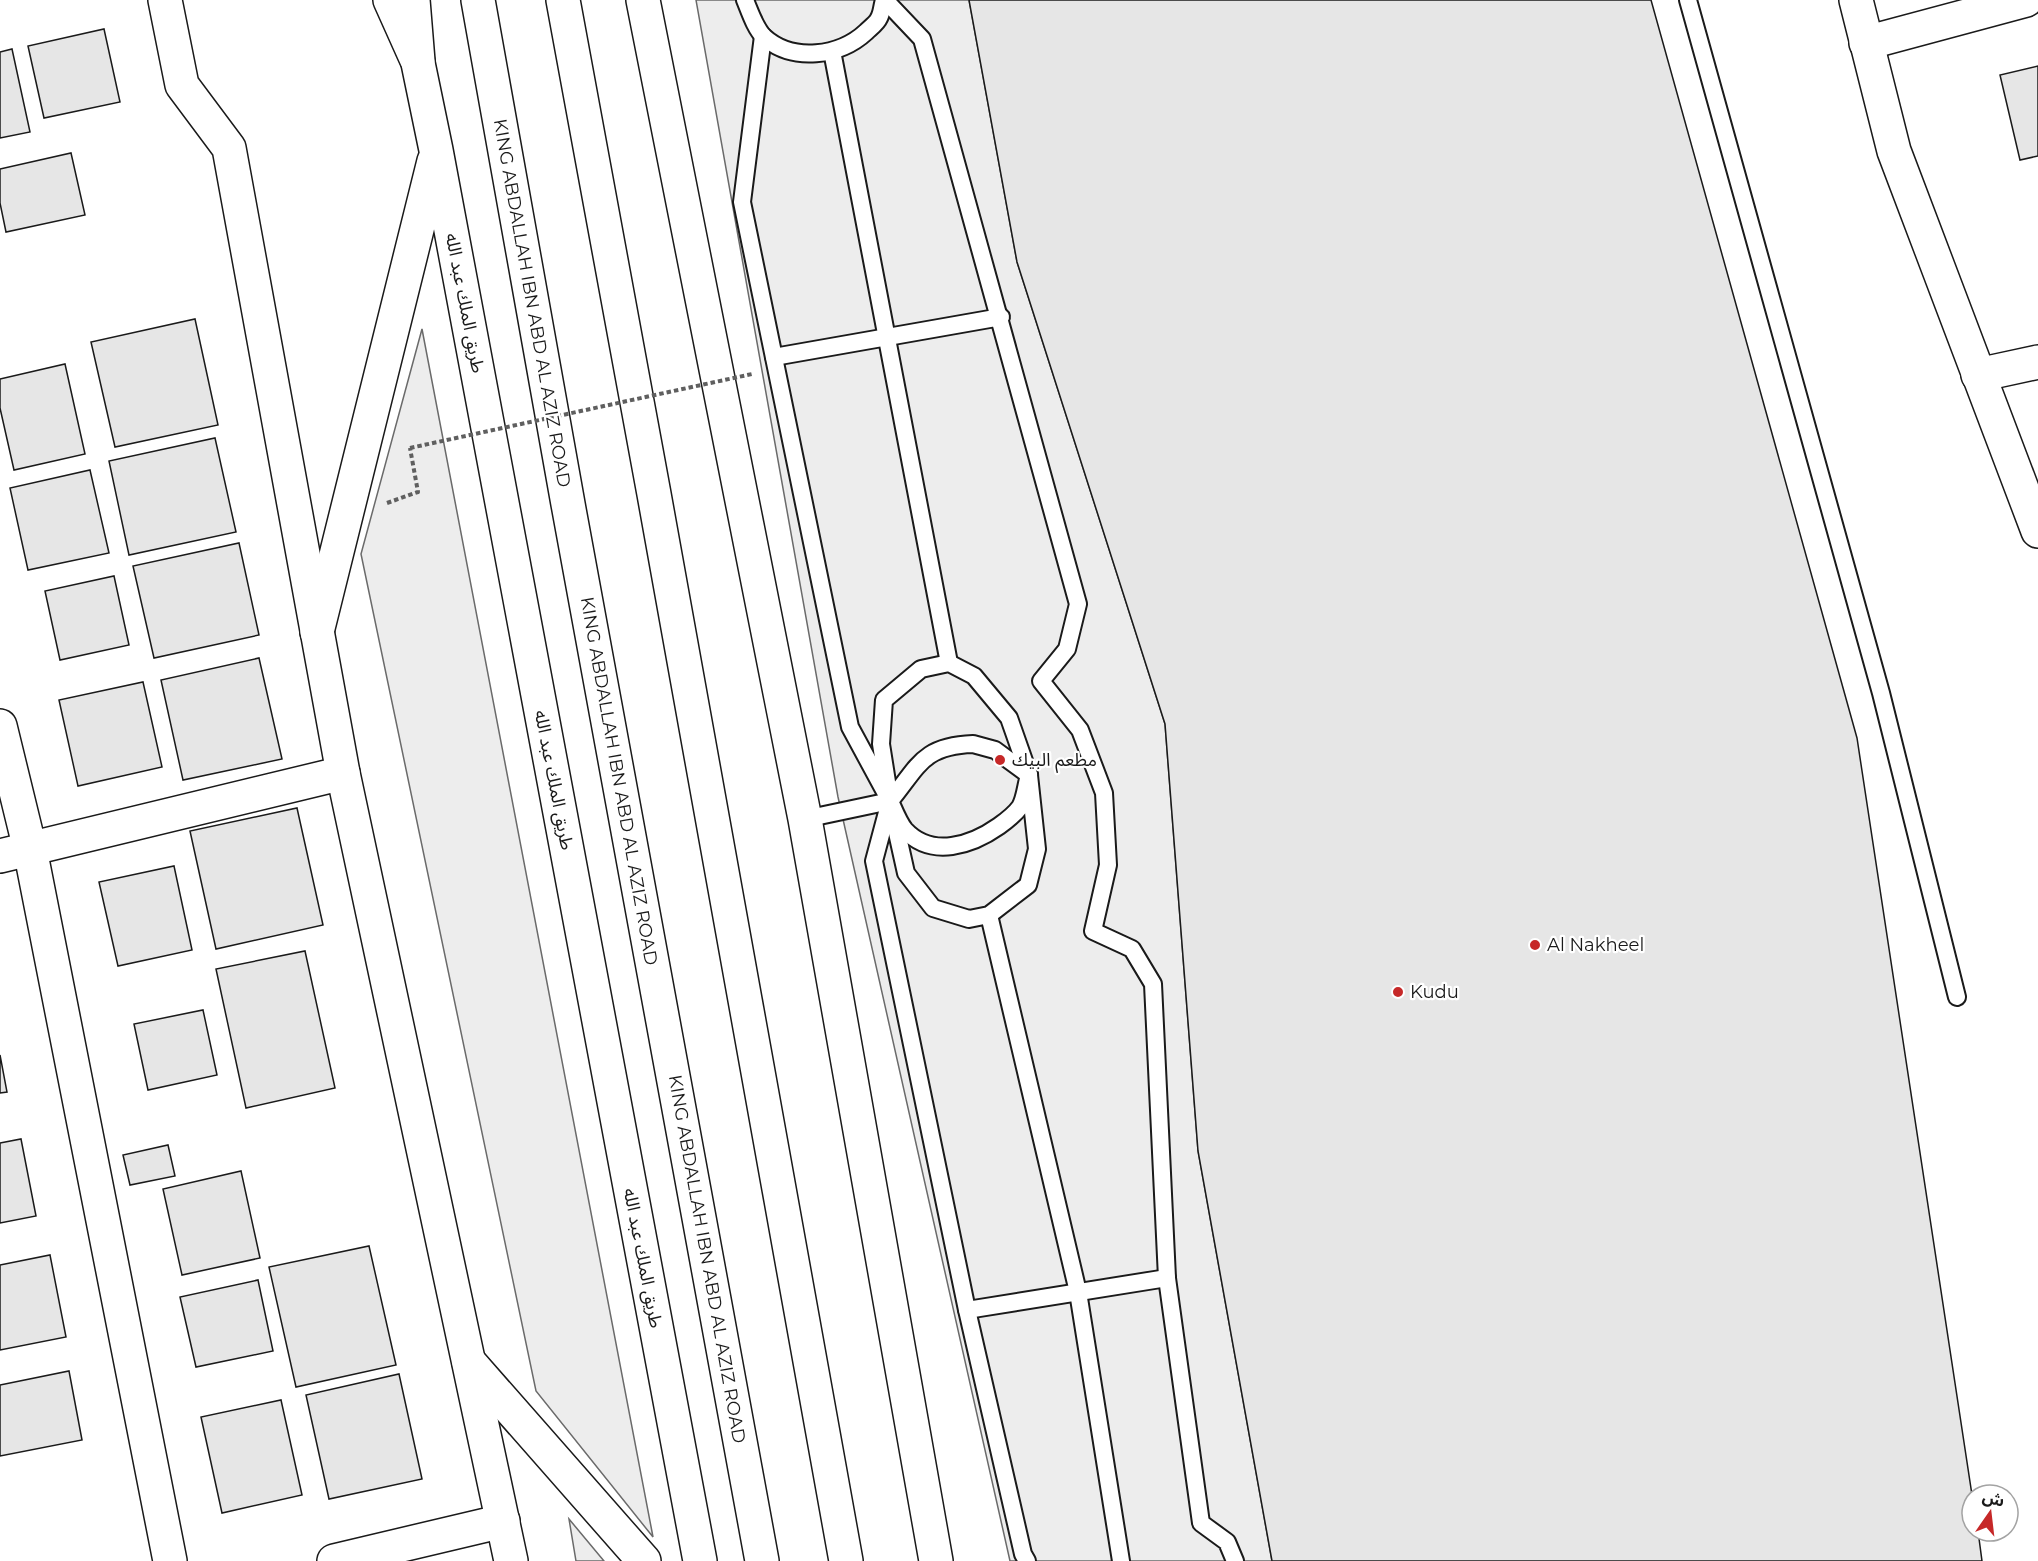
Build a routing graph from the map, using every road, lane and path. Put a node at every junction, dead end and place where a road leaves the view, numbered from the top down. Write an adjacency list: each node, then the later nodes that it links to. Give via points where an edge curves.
1 (165, 0): 27 (main road, via 182,85 229,148)
2 (390, 0): 17 (main road)
3 (406, 0): 17 (main road, طريق الملك عبد الله)
4 (413, 0): 17 (main road)
5 (478, 0): 47 (main road, KING ABDALLAH IBN ABD AL AZIZ ROAD)
6 (563, 0): 48 (main road)
7 (643, 0): 33 (main road)
8 (745, 0): 14 (lane)
9 (760, 0): 14 (lane, via 756,11)
10 (884, 0): 16 (lane, via 879,19 846,47); 19 (lane, via 922,39)
11 (1688, 0): 36 (lane, via 1881,693)
12 (1856, 0): 15 (main road)
13 (2026, 0): 15 (main road)
14 (759, 30): 16 (lane, via 778,46 800,52); 21 (lane, via 742,202)
15 (1866, 43): 24 (main road, via 1894,151)
16 (832, 51): 20 (lane)
17 (418, 61): 18 (main road, طريق الملك عبد الله)
18 (436, 150): 27 (main road); 46 (main road, طريق الملك عبد الله)
19 (1001, 317): 20 (lane); 37 (lane, via 1078,604 1067,649 1041,681 1080,730 1104,793 1108,865 1093,931 1132,949 1154,984)
20 (887, 337): 21 (lane); 28 (lane)
21 (774, 357): 32 (lane, via 850,727)
22 (2038, 362): 24 (main road)
23 (752, 374): 25 (path, bridge, via 410,448)
24 (1978, 375): 26 (main road)
25 (417, 492)
26 (2038, 531)
27 (317, 632): 30 (main road)
28 (949, 663): 31 (lane, via 974,676 1009,718); 32 (lane, via 921,669 884,700 881,744)
29 (0, 726): 34 (main road)
30 (343, 773): 34 (main road); 40 (main road)
31 (1029, 775): 32 (lane, via 995,750 973,744 951,745 931,753 914,767); 32 (lane, via 1020,806 987,834 968,844 938,847 917,839 904,829); 35 (lane, via 1037,849 1028,885)
32 (890, 801): 33 (lane); 35 (lane, via 906,873 933,908 969,919); 39 (lane, via 874,861)
33 (805, 819): 49 (main road)
34 (15, 853): 42 (main road)
35 (989, 915): 38 (lane)
36 (1957, 997)
37 (1167, 1278): 38 (lane); 52 (lane, via 1201,1523 1227,1542)
38 (1078, 1292): 39 (lane); 51 (lane)
39 (967, 1310): 50 (lane)
40 (469, 1362): 41 (main road); 45 (main road)
41 (503, 1521): 43 (main road); 44 (main road)
42 (170, 1561)
43 (334, 1561)
44 (511, 1561)
45 (644, 1561)
46 (699, 1561)
47 (762, 1561)
48 (846, 1561)
49 (936, 1561)
50 (1026, 1561)
51 (1121, 1561)
52 (1235, 1561)

